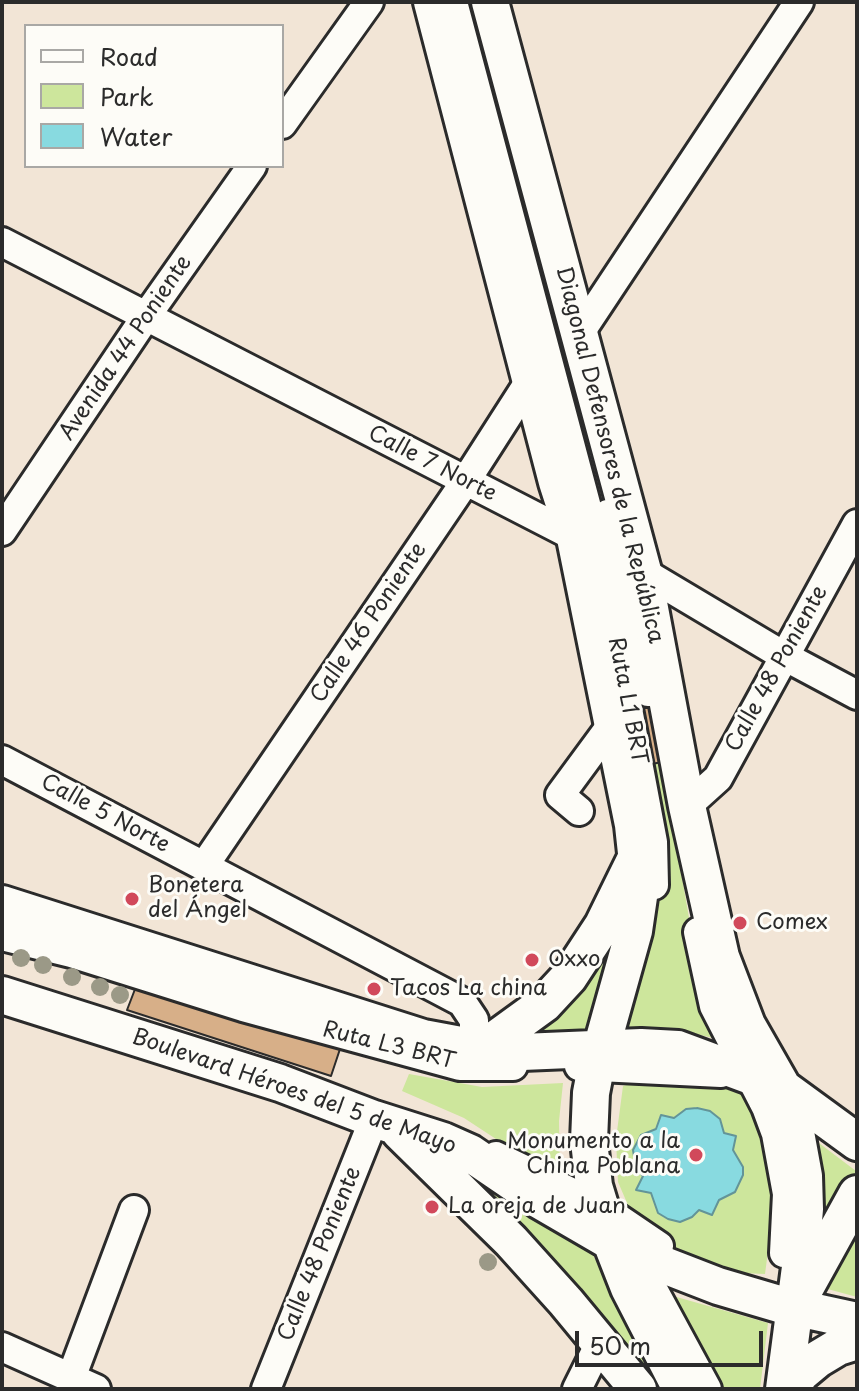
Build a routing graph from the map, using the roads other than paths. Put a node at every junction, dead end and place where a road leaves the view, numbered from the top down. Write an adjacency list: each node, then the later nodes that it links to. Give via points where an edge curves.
1 (369, 2): 7 (street)
2 (432, 2): 12 (main road, Diagonal Defensores de la República)
3 (453, 2): 16 (street, Ruta L1 BRT)
4 (475, 2): 16 (street, Ruta L1 BRT)
5 (490, 2): 11 (main road, Diagonal Defensores de la República)
6 (799, 2): 11 (street)
7 (284, 121)
8 (251, 168): 10 (street, Avenida 44 Poniente)
9 (2, 242): 10 (street, Calle 7 Norte)
10 (147, 315): 13 (street, Calle 7 Norte); 15 (street, Avenida 44 Poniente)
11 (579, 334): 16 (main road, Diagonal Defensores de la República)
12 (531, 379): 13 (street, Calle 46 Poniente); 16 (main road, Diagonal Defensores de la República)
13 (465, 482): 16 (street, Calle 7 Norte); 24 (street, Calle 46 Poniente)
14 (857, 524): 17 (street, Calle 48 Poniente)
15 (2, 531)
16 (609, 554): 17 (street, Calle 7 Norte); 19 (main road, Diagonal Defensores de la República); 21 (main road, Diagonal Defensores de la República); 31 (street, Ruta L1 BRT, via 654,867 645,944); 32 (street, Ruta L1 BRT, via 714,1006)
17 (784, 656): 18 (street, Calle 7 Norte); 21 (street, Calle 48 Poniente, via 718,778)
18 (857, 695)
19 (613, 723): 22 (street, via 560,795); 23 (main road, Diagonal Defensores de la República)
20 (2, 760): 24 (street, Calle 5 Norte)
21 (687, 806): 27 (main road, Diagonal Defensores de la República)
22 (579, 811)
23 (636, 857): 30 (main road, via 603,925 569,977 544,1004); 31 (main road, Diagonal Defensores de la República, via 640,890 634,931)
24 (204, 866): 30 (street, Calle 5 Norte, via 462,1002 474,1020)
25 (2, 904): 30 (main road, via 423,1038)
26 (2, 936): 31 (street, Ruta L3 BRT, via 460,1066)
27 (721, 957): 32 (main road, Diagonal Defensores de la República); 34 (main road, via 793,1060)
28 (2, 982): 39 (street, via 414,1116)
29 (2, 995): 33 (main road, Boulevard Héroes del 5 de Mayo, via 280,1083)
30 (478, 1048): 31 (main road)
31 (606, 1059): 32 (main road, via 678,1049); 39 (main road, via 591,1093 589,1141 594,1186)
32 (770, 1090): 35 (main road); 36 (street); 40 (main road, via 800,1151 804,1187)
33 (383, 1122): 39 (main road, Boulevard Héroes del 5 de Mayo, via 470,1153 539,1200); 44 (main road, via 511,1241); 47 (street, Calle 48 Poniente)
34 (857, 1135)
35 (857, 1142)
36 (857, 1163)
37 (857, 1194): 40 (main road)
38 (134, 1210): 46 (street)
39 (615, 1231): 40 (main road, Boulevard Héroes del 5 de Mayo, via 718,1286); 50 (main road, via 629,1288); 51 (street)
40 (791, 1296): 41 (street); 42 (main road, Boulevard Héroes del 5 de Mayo); 52 (street); 53 (main road)
41 (857, 1303)
42 (857, 1321)
43 (857, 1341): 54 (main road, via 818,1359)
44 (600, 1343): 48 (street); 49 (main road)
45 (2, 1347): 46 (street)
46 (84, 1383)
47 (266, 1389)
48 (577, 1389)
49 (638, 1389)
50 (681, 1389)
51 (707, 1389)
52 (770, 1389)
53 (784, 1389)
54 (791, 1389)

